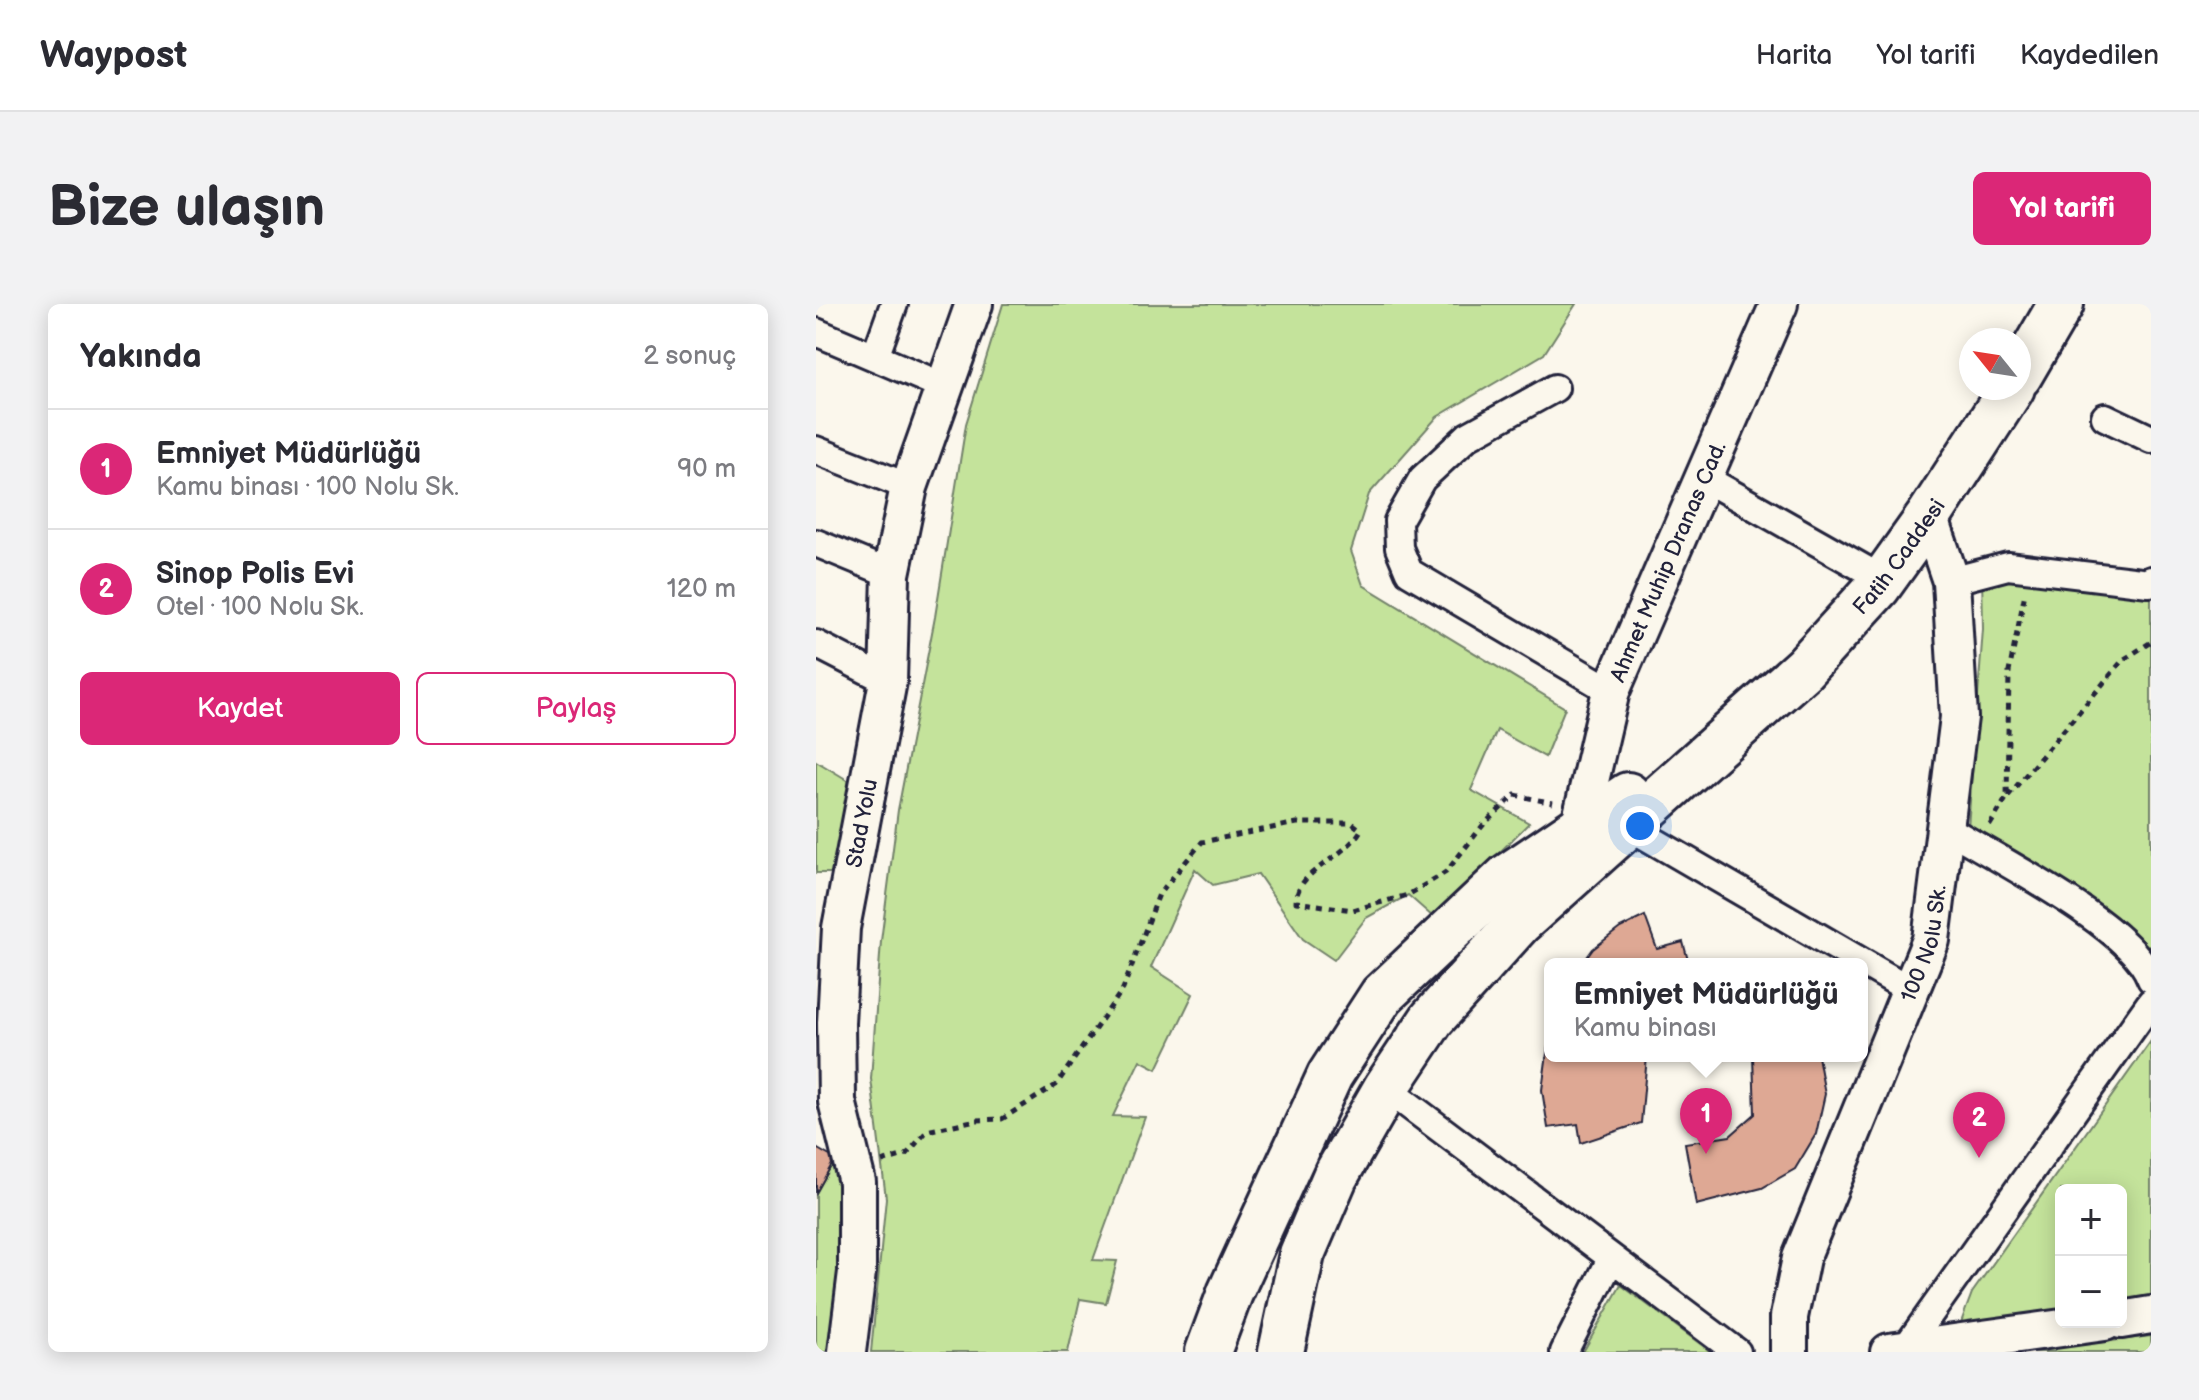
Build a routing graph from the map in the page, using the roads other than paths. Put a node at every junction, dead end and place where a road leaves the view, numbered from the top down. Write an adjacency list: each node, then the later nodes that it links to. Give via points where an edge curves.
1 (894, 304): 7 (street)
2 (974, 304): 8 (street, Stad Yolu)
3 (1779, 304): 14 (street, Ahmet Muhip Dranas Cad.)
4 (2061, 304): 6 (highway)
5 (816, 332): 7 (street)
6 (2031, 355)
7 (875, 357): 8 (street)
8 (945, 387): 15 (street, Stad Yolu)
9 (1555, 388): 24 (street, via 1468,436 1422,479 1398,521 1399,548 1409,572)
10 (2004, 400): 16 (highway, Fatih Caddesi)
11 (2105, 417): 12 (street)
12 (2151, 439)
13 (816, 450): 15 (street)
14 (1704, 478): 19 (street); 24 (street, Ahmet Muhip Dranas Cad.)
15 (909, 487): 18 (street, Stad Yolu)
16 (1929, 516): 19 (highway, Fatih Caddesi); 20 (street, 100 Nolu Sk.)
17 (816, 543): 18 (street)
18 (891, 574): 23 (street, Stad Yolu)
19 (1884, 580): 25 (highway, Fatih Caddesi)
20 (1951, 581): 21 (street, via 2008,566); 27 (street, 100 Nolu Sk., via 1959,717)
21 (2150, 581)
22 (816, 644): 23 (street)
23 (888, 681): 42 (street, Stad Yolu, via 841,928 837,1101 857,1182 857,1272)
24 (1611, 691): 28 (street, Ahmet Muhip Dranas Cad.)
25 (1763, 705): 26 (highway); 28 (highway)
26 (1628, 826): 30 (street); 36 (highway, via 1520,922 1432,1019)
27 (1945, 827): 29 (street); 34 (street, 100 Nolu Sk., via 1931,940)
28 (1579, 828): 43 (highway, via 1508,876 1382,995 1330,1075)
29 (2127, 944): 31 (street); 33 (street, via 2146,964)
30 (1855, 958)
31 (2151, 963)
32 (1868, 965): 34 (street)
33 (2151, 979)
34 (1912, 991): 47 (street, 100 Nolu Sk., via 1801,1258 1789,1317)
35 (2151, 1002): 41 (street)
36 (1386, 1088): 37 (street); 44 (highway, via 1335,1177 1302,1254)
37 (1611, 1259): 45 (street); 46 (street)
38 (2151, 1315): 39 (street)
39 (2127, 1319)
40 (2066, 1328): 41 (street)
41 (1897, 1351)
42 (847, 1352)
43 (1208, 1352)
44 (1281, 1352)
45 (1564, 1352)
46 (1737, 1352)
47 (1789, 1352)

